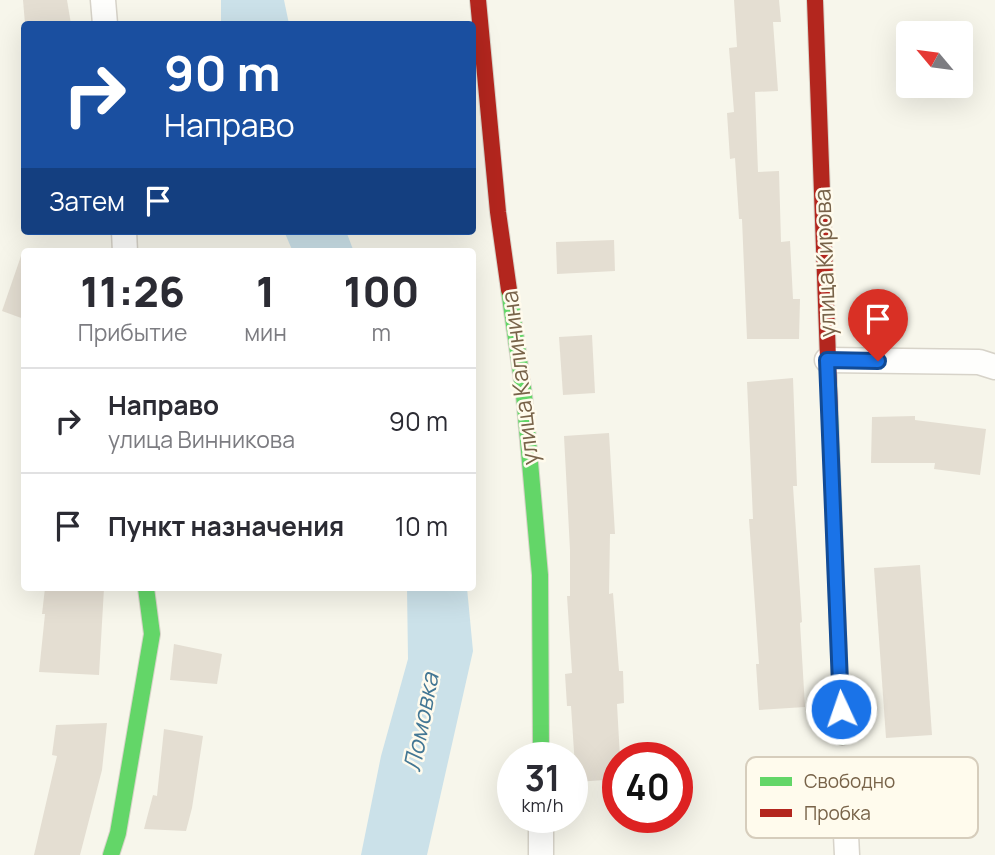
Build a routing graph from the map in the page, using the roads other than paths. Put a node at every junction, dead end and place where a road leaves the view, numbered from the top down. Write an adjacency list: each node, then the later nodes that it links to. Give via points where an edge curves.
1 (103, 0): 4 (street)
2 (478, 0): 9 (street, улица Калинина, via 540,575)
3 (815, 0): 5 (street, улица Кирова)
4 (105, 21)
5 (827, 360): 6 (street, via 979,362); 8 (street, улица Кирова)
6 (995, 367)
7 (146, 591): 11 (street, via 152,634)
8 (842, 737)
9 (541, 742)
10 (541, 833): 12 (street)
11 (111, 855)
12 (541, 855)

